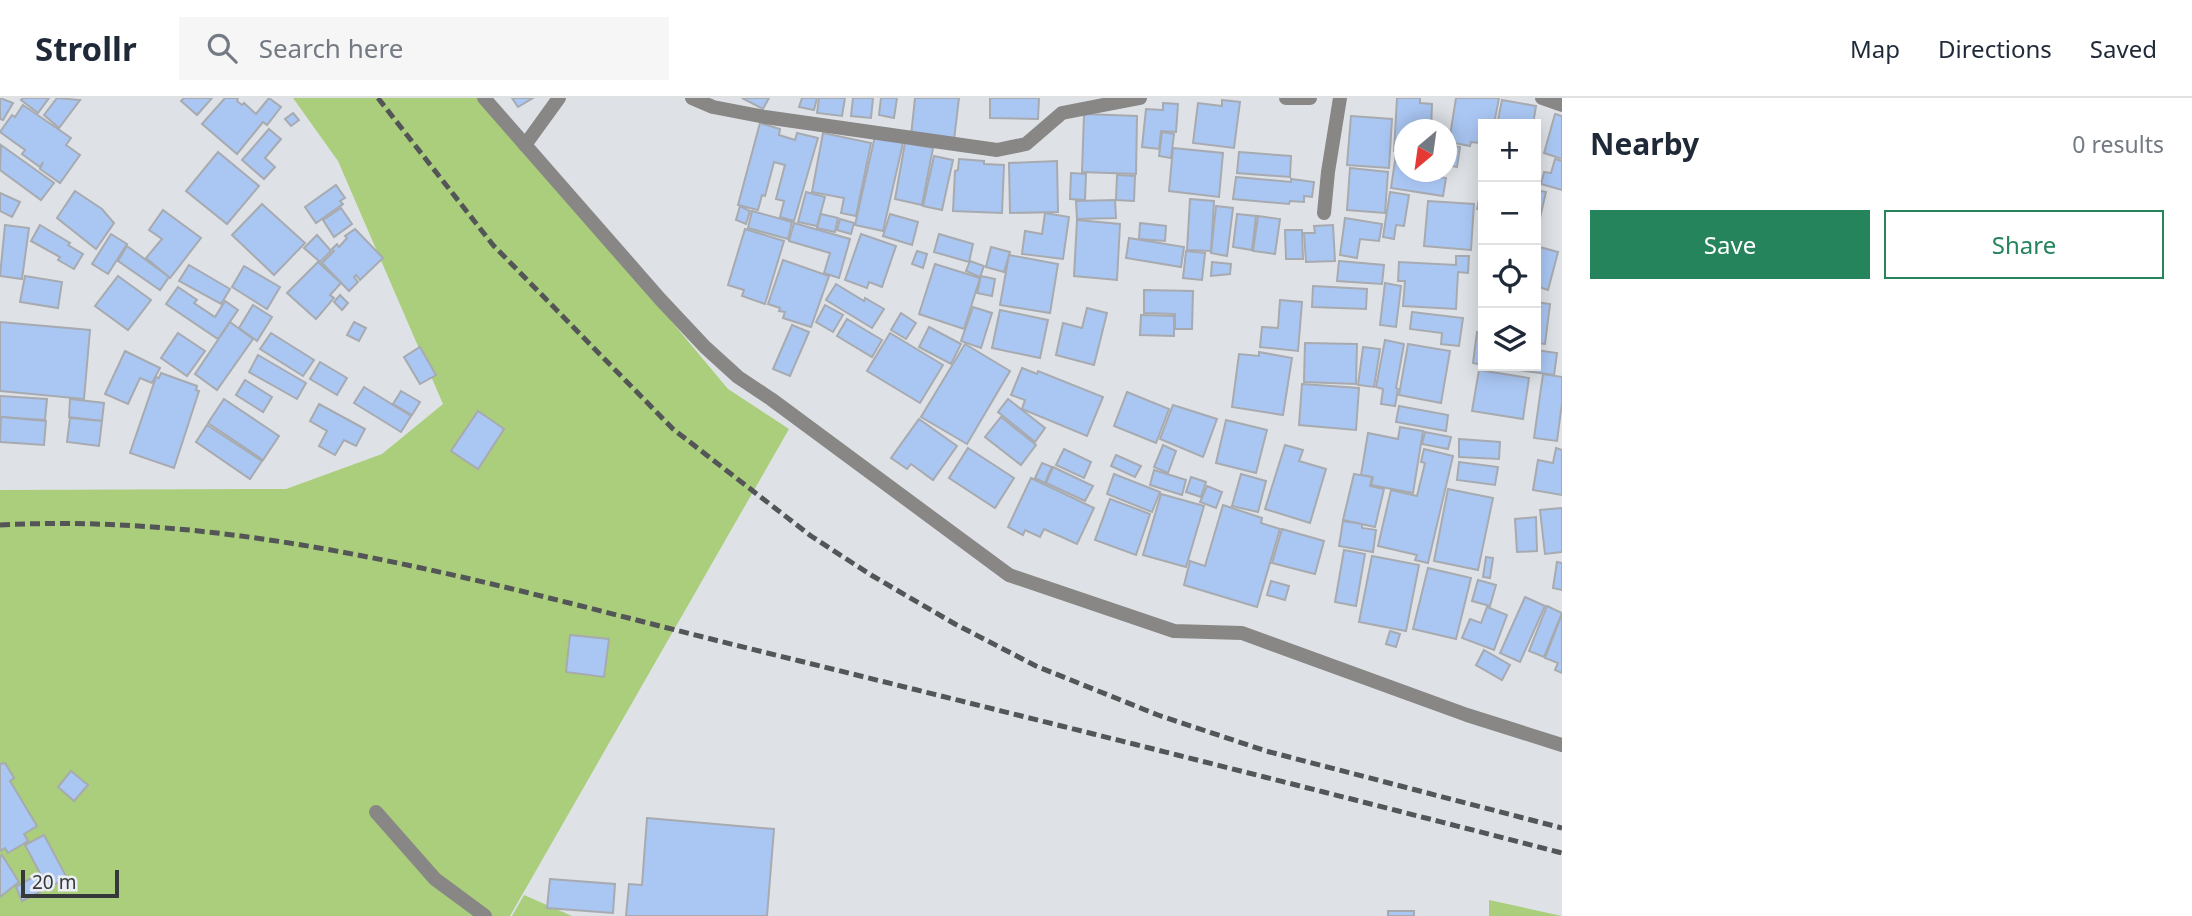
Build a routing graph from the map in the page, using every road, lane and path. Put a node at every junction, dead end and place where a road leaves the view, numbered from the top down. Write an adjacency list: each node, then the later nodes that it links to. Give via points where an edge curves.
1 (484, 98): 10 (street)
2 (559, 98): 10 (street)
3 (692, 98): 4 (street, via 765,117 997,150 1026,144 1062,114)
4 (1140, 98)
5 (1286, 98): 6 (street)
6 (1310, 98)
7 (1340, 98): 11 (street)
8 (1542, 98): 9 (street)
9 (1562, 105)
10 (525, 145): 12 (street, via 660,299 738,377 1009,575 1174,631 1242,634)
11 (1324, 213)
12 (1562, 745)
13 (376, 812): 14 (street, via 435,879)
14 (485, 916)

